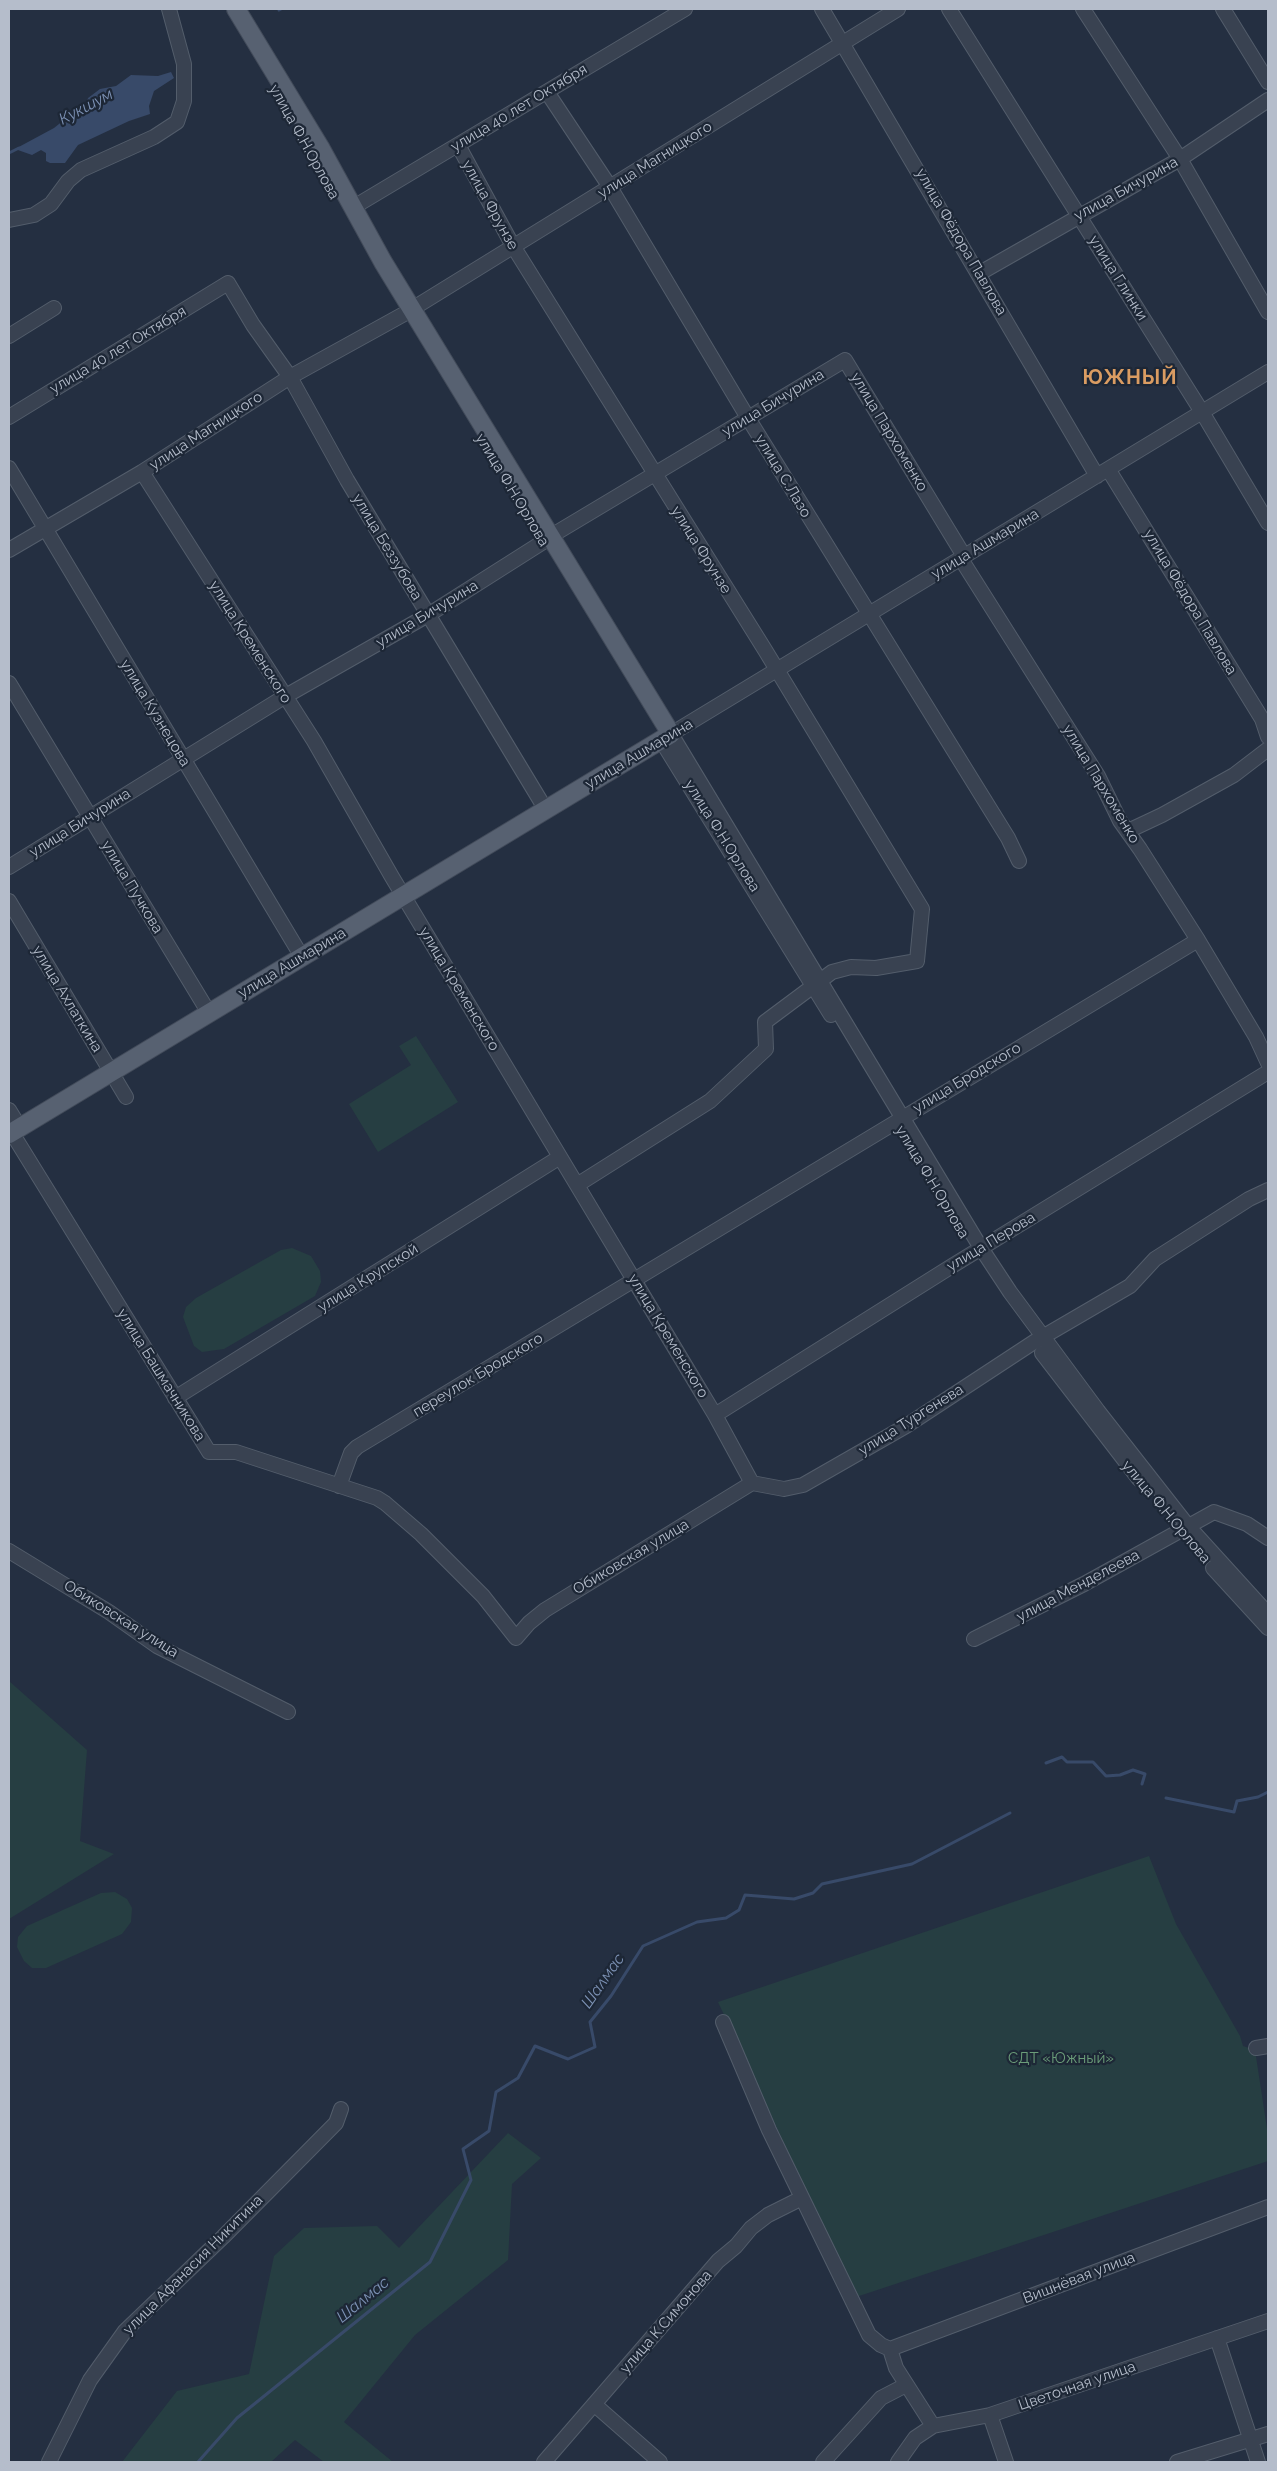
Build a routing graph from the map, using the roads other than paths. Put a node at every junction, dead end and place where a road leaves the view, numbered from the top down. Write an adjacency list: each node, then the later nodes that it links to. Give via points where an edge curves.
1 (169, 9): 19 (street, via 184,64 184,102 178,122 154,137 81,170 51,204 34,215)
2 (225, 9): 24 (main road, улица Ф.Н.Орлова, via 280,98 353,230)
3 (236, 9): 17 (main road, улица Ф.Н.Орлова, via 321,149)
4 (685, 9): 12 (street, улица 40 лет Октября)
5 (822, 9): 10 (street, улица Фёдора Павлова)
6 (898, 9): 10 (street, улица Магницкого)
7 (949, 9): 18 (street, улица Глинки)
8 (1084, 9): 15 (street)
9 (1223, 9): 11 (street)
10 (842, 42): 16 (street, улица Магницкого); 21 (street, улица Фёдора Павлова)
11 (1268, 82)
12 (547, 92): 14 (street, улица 40 лет Октября); 16 (street, улица С.Лазо)
13 (1268, 100): 15 (street, улица Бичурина)
14 (458, 145): 17 (street, улица 40 лет Октября); 20 (street, улица Фрунзе)
15 (1180, 159): 18 (street, улица Бичурина); 25 (street)
16 (610, 188): 20 (street, улица Магницкого); 32 (street, улица С.Лазо)
17 (352, 208): 24 (main road, улица Ф.Н.Орлова)
18 (1078, 216): 21 (street, улица Бичурина); 30 (street, улица Глинки)
19 (9, 220)
20 (513, 246): 24 (street, улица Магницкого); 36 (street, улица Фрунзе)
21 (980, 273): 35 (street, улица Фёдора Павлова)
22 (228, 283): 29 (street, улица Беззубова); 31 (street, улица 40 лет Октября)
23 (54, 308): 26 (street)
24 (408, 311): 29 (street, улица Магницкого); 39 (main road, улица Ф.Н.Орлова)
25 (1268, 312)
26 (9, 336)
27 (845, 360): 32 (street, улица Бичурина); 41 (street, улица Пархоменко)
28 (1268, 372): 30 (street, улица Ашмарина)
29 (290, 377): 34 (street, улица Магницкого); 42 (street, улица Беззубова)
30 (1202, 412): 35 (street, улица Ашмарина); 37 (street, улица Глинки)
31 (9, 417)
32 (748, 418): 36 (street, улица Бичурина); 43 (street, улица С.Лазо)
33 (9, 468): 38 (street, улица Кузнецова)
34 (142, 472): 38 (street, улица Магницкого); 46 (street, улица Кременского)
35 (1103, 473): 41 (street, улица Ашмарина); 48 (street, улица Фёдора Павлова, via 1262,719)
36 (653, 474): 39 (street, улица Бичурина); 44 (street, улица Фрунзе)
37 (1268, 523)
38 (45, 527): 40 (street, улица Магницкого); 50 (street, улица Кузнецова)
39 (547, 539): 42 (street, улица Бичурина); 47 (main road, улица Ф.Н.Орлова)
40 (9, 550)
41 (962, 558): 43 (street, улица Ашмарина); 53 (street, улица Пархоменко, via 1098,776)
42 (428, 615): 46 (street, улица Бичурина); 51 (street, улица Беззубова)
43 (868, 615): 44 (street, улица Ашмарина); 54 (street, улица С.Лазо, via 1008,838)
44 (777, 670): 47 (street, улица Ашмарина); 60 (street, улица Фрунзе, via 922,909 918,961 876,968 841,969)
45 (9, 683): 52 (street, улица Пучкова)
46 (284, 697): 50 (street, улица Бичурина); 56 (street, улица Кременского, via 314,741)
47 (666, 737): 51 (main road, улица Ашмарина); 60 (street, улица Ф.Н.Орлова)
48 (1268, 737)
49 (1268, 749): 53 (street, via 1234,775)
50 (184, 760): 52 (street, улица Бичурина); 59 (street, улица Кузнецова)
51 (546, 810): 56 (main road, улица Ашмарина)
52 (89, 817): 55 (street, улица Бичурина); 61 (street, улица Пучкова)
53 (1128, 831): 58 (street, улица Пархоменко)
54 (1019, 861)
55 (9, 867)
56 (404, 896): 59 (main road, улица Ашмарина); 69 (street, улица Кременского)
57 (9, 901): 63 (street, улица Ахлаткина)
58 (1198, 940): 62 (street, улица Пархоменко); 67 (street, улица Бродского)
59 (302, 957): 61 (main road, улица Ашмарина)
60 (817, 982): 67 (street, улица Ф.Н.Орлова); 70 (street, via 765,1022 766,1050 710,1101)
61 (209, 1013): 63 (main road, улица Ашмарина)
62 (1268, 1063)
63 (112, 1072): 65 (street, улица Ахлаткина); 68 (main road, улица Ашмарина)
64 (1268, 1072): 72 (street, улица Перова)
65 (126, 1096)
66 (9, 1110): 68 (street, улица Башмачникова)
67 (900, 1119): 72 (street, улица Ф.Н.Орлова); 73 (street, улица Бродского)
68 (13, 1132): 75 (street, улица Башмачникова)
69 (560, 1157): 70 (street, улица Кременского); 75 (street, улица Крупской)
70 (577, 1185): 73 (street, улица Кременского)
71 (1268, 1190): 74 (street, улица Тургенева, via 1155,1259 1130,1286)
72 (978, 1250): 74 (street, улица Ф.Н.Орлова); 76 (street, улица Перова)
73 (636, 1280): 76 (street, улица Кременского); 78 (street, переулок Бродского, via 357,1447)
74 (1038, 1339): 77 (street, улица Тургенева, via 906,1426 803,1485 784,1488); 79 (street, улица Ф.Н.Орлова, via 1106,1438)
75 (175, 1398): 78 (street, улица Башмачникова, via 209,1452 236,1452)
76 (715, 1414): 77 (street, улица Кременского)
77 (752, 1483): 84 (street, Обиковская улица, via 545,1610)
78 (339, 1486): 84 (street, улица Башмачникова, via 385,1503 483,1596)
79 (1184, 1528): 80 (street, улица Менделеева, via 1214,1512 1247,1524); 82 (street, улица Ф.Н.Орлова); 83 (street, улица Ф.Н.Орлова); 85 (street, улица Менделеева, via 1084,1584)
80 (1268, 1538)
81 (9, 1551): 86 (street, Обиковская улица, via 109,1612 157,1646)
82 (1268, 1614)
83 (1268, 1628)
84 (516, 1638)
85 (974, 1639)
86 (288, 1712)
87 (723, 2022): 89 (street)
88 (341, 2109): 100 (street, улица Афанасия Никитина, via 336,2124 124,2331 90,2380)
89 (802, 2198): 93 (street, via 869,2334); 95 (street, улица К.Симонова, via 768,2215 718,2261)
90 (1268, 2207): 93 (street, Вишнёвая улица)
91 (1268, 2321): 92 (street, Цветочная улица)
92 (1217, 2338): 96 (street, Цветочная улица); 99 (street)
93 (890, 2349): 94 (street)
94 (906, 2385): 97 (street); 103 (street, via 881,2398)
95 (595, 2405): 101 (street, улица К.Симонова); 102 (street)
96 (990, 2415): 97 (street, Цветочная улица); 105 (street)
97 (933, 2426): 104 (street, Цветочная улица, via 914,2438)
98 (1268, 2434): 99 (street)
99 (1250, 2438): 106 (street); 107 (street)
100 (49, 2462)
101 (544, 2462)
102 (660, 2462)
103 (823, 2462)
104 (898, 2462)
105 (1006, 2462)
106 (1177, 2462)
107 (1258, 2462)

